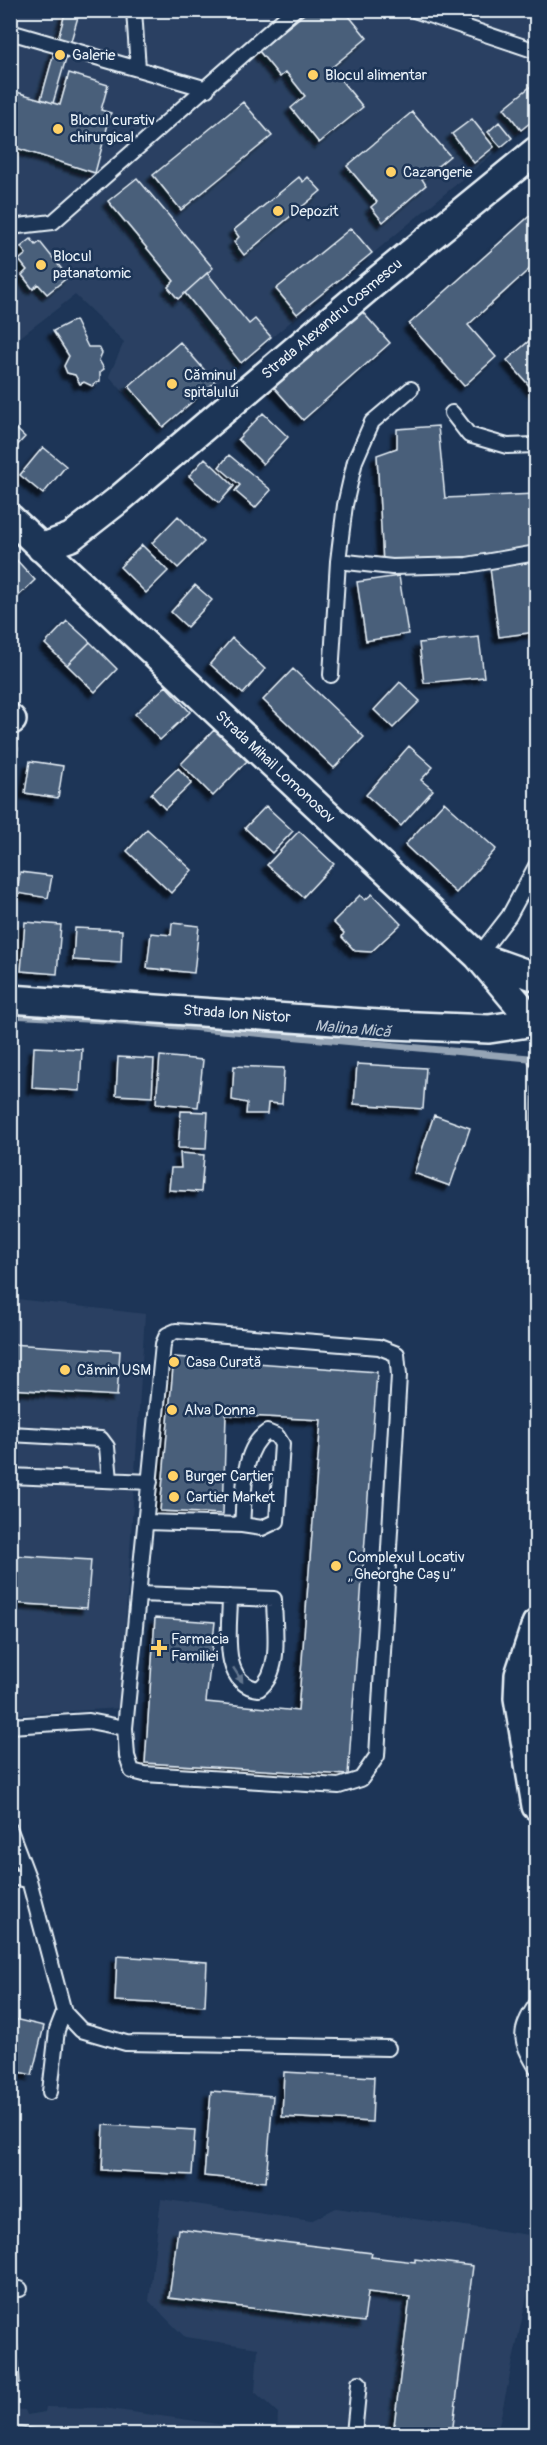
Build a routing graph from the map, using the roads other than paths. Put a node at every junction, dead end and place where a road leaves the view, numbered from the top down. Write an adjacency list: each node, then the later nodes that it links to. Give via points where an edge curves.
1 (134, 10): 6 (lane)
2 (294, 10): 7 (lane)
3 (414, 10): 5 (lane)
4 (10, 32): 6 (lane)
5 (537, 51)
6 (138, 69): 7 (lane)
7 (207, 89): 9 (lane, via 52,222)
8 (537, 151): 14 (street, Strada Alexandru Cosmescu, via 117,501 71,537)
9 (10, 227)
10 (411, 389): 16 (lane, via 372,422 355,461)
11 (452, 413): 12 (lane, via 469,435 507,446)
12 (537, 445)
13 (12, 521): 14 (street, Strada Mihail Lomonosov)
14 (41, 548): 19 (street, Strada Mihail Lomonosov)
15 (537, 553): 16 (lane, via 467,565 392,567)
16 (339, 561): 17 (lane)
17 (331, 675)
18 (537, 866): 19 (lane, via 509,916)
19 (478, 956): 20 (street); 22 (street, Strada Mihail Lomonosov)
20 (537, 977)
21 (10, 999): 22 (street, Strada Ion Nistor, via 393,1025 489,1029)
22 (536, 1023)
23 (10, 1434): 25 (lane, via 101,1439 109,1454)
24 (10, 1476): 25 (lane)
25 (110, 1480): 26 (lane)
26 (150, 1482): 27 (lane); 33 (lane, via 167,1335 176,1331 379,1347 396,1354 399,1375 377,1756 369,1769 361,1779 339,1785 144,1774 132,1771)
27 (146, 1522): 28 (lane); 29 (lane)
28 (242, 1525): 28 (lane, via 262,1528 277,1521 282,1444 277,1436 267,1432 258,1438 249,1456)
29 (139, 1594): 30 (lane); 33 (lane)
30 (230, 1597): 30 (lane, one-way to 30, via 230,1663 248,1688 259,1689 269,1682 274,1662 274,1599)
31 (537, 1624): 34 (street, via 519,1676 518,1698)
32 (10, 1726): 33 (lane, via 89,1721)
33 (126, 1728)
34 (537, 1806)
35 (10, 1830): 37 (lane)
36 (10, 1877): 37 (lane)
37 (29, 1880): 39 (lane)
38 (537, 2005): 41 (lane, via 524,2023 522,2034)
39 (64, 2012): 40 (lane, via 81,2030 126,2043); 42 (lane, via 57,2030)
40 (388, 2049)
41 (537, 2067)
42 (50, 2092)
43 (360, 2383): 44 (lane)
44 (354, 2434)

